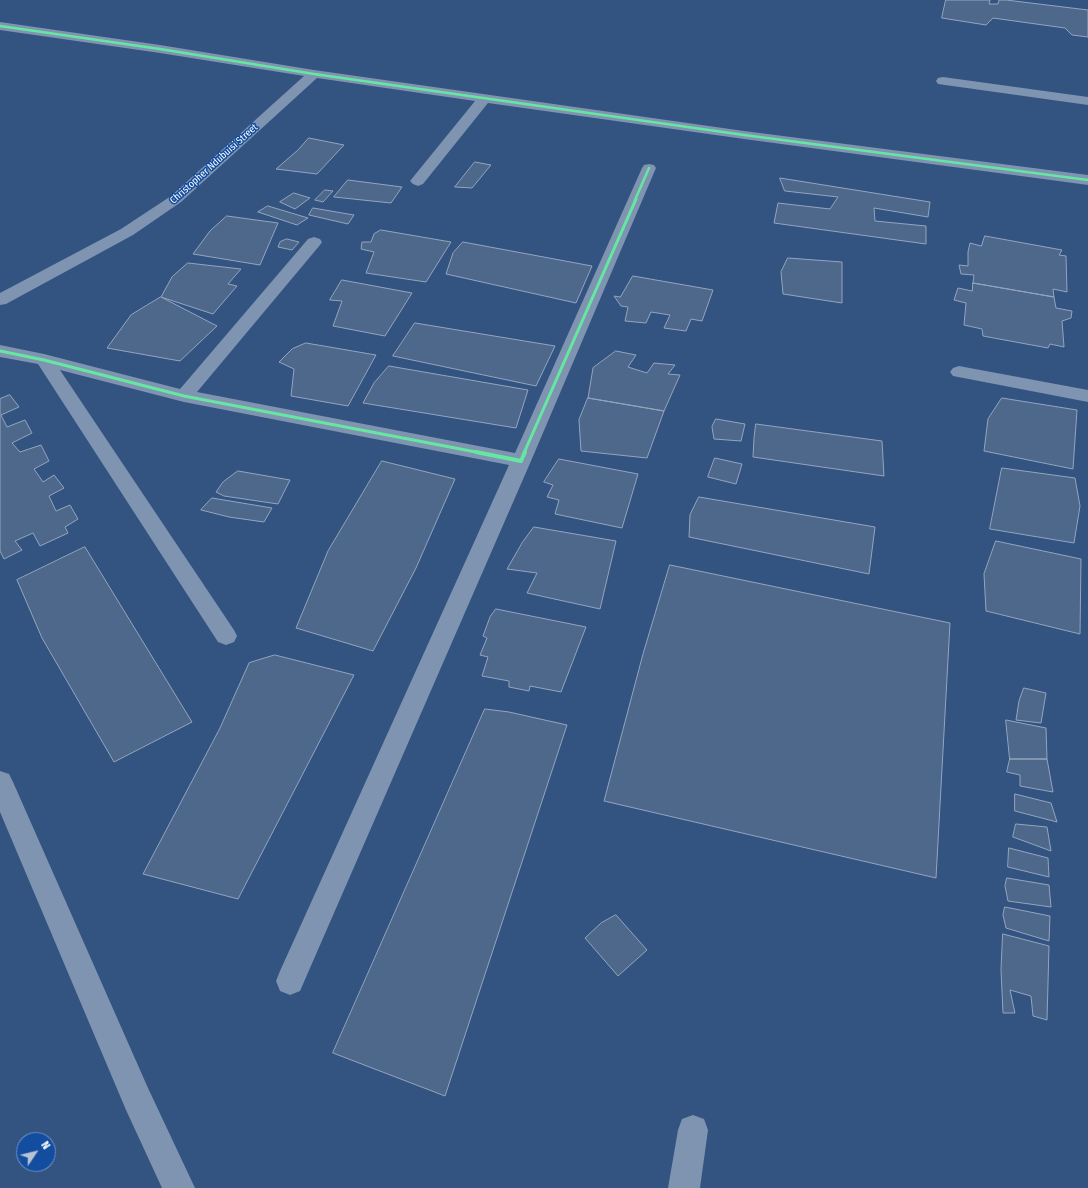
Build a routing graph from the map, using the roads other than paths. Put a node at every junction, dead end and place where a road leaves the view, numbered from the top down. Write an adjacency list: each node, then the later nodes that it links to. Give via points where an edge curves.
1 (0, 26): 2 (street)
2 (314, 74): 4 (street); 10 (street, Christopher Ndubuisi Street, via 176,199 127,232)
3 (943, 81): 5 (street)
4 (485, 98): 7 (street); 8 (street)
5 (1088, 101)
6 (649, 168): 16 (street)
7 (1088, 180)
8 (418, 181)
9 (314, 242): 14 (street)
10 (0, 300)
11 (0, 351): 12 (street)
12 (44, 360): 14 (street); 17 (street)
13 (959, 372): 15 (street)
14 (184, 396): 16 (street)
15 (1088, 396)
16 (521, 461): 19 (street)
17 (226, 636)
18 (0, 782): 21 (street, via 137,1099)
19 (290, 981)
20 (693, 1130): 22 (street)
21 (179, 1188)
22 (684, 1188)

